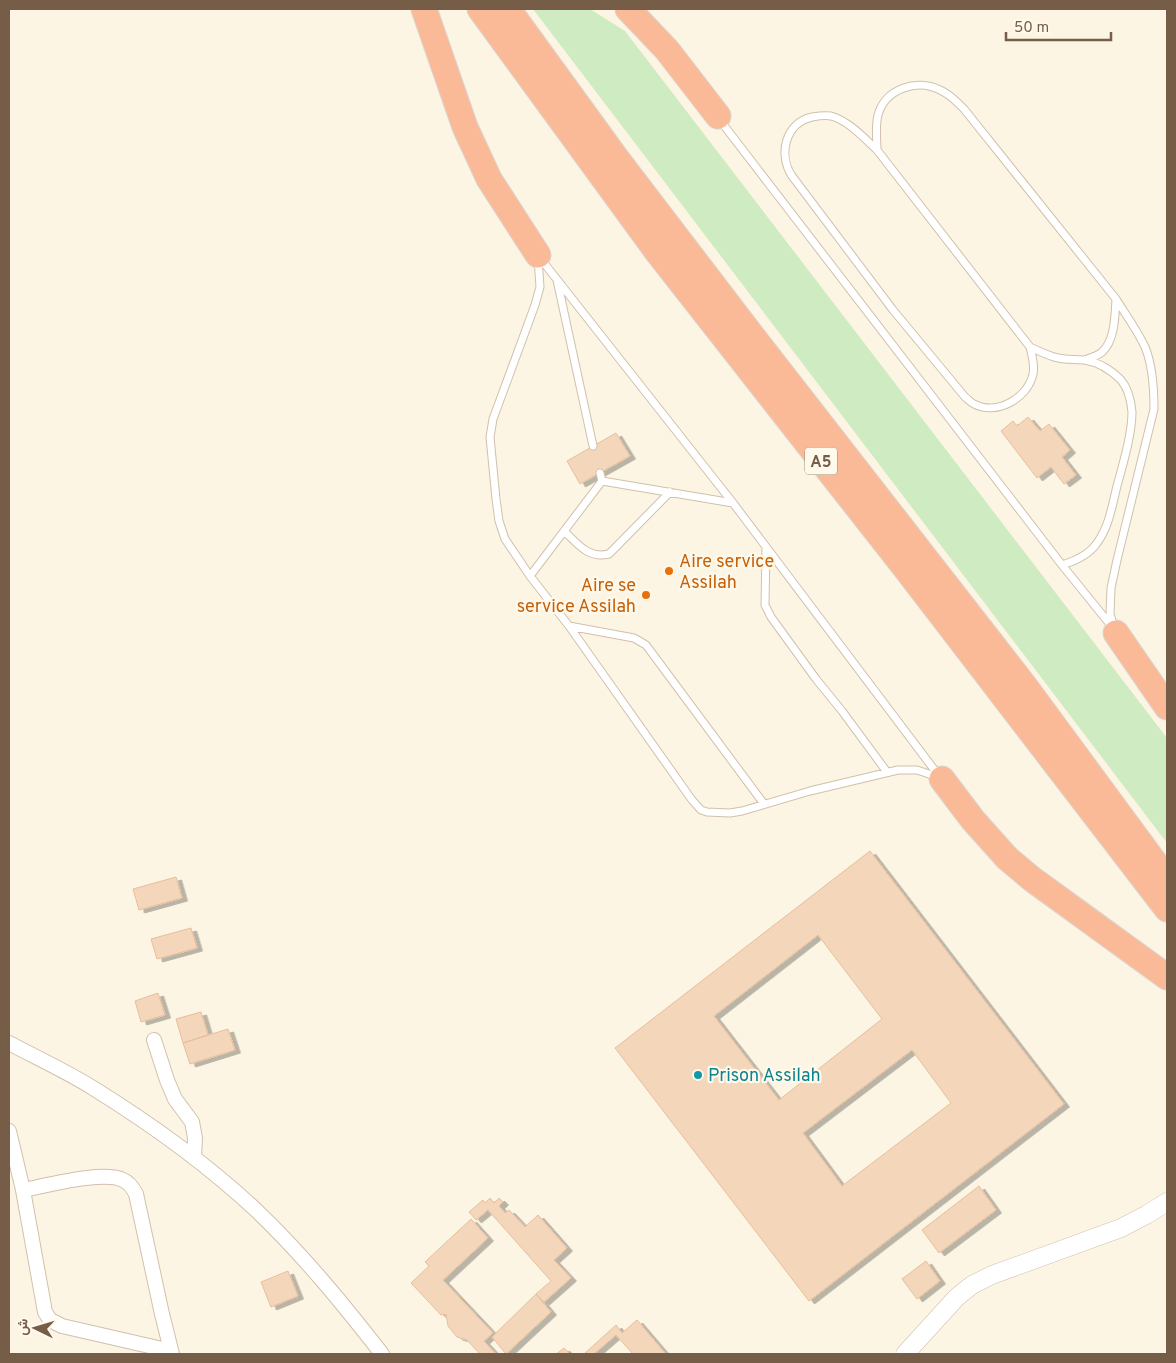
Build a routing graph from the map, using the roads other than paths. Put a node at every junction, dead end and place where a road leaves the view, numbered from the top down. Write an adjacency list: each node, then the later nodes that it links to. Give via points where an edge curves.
1 (424, 9): 7 (highway, via 465,127 489,179)
2 (480, 9): 26 (highway, A5, via 658,253)
3 (508, 9): 25 (highway, A5, via 617,159 1024,685)
4 (628, 9): 5 (highway, via 667,50)
5 (718, 116): 17 (lane)
6 (877, 150): 9 (lane, via 878,113 893,93 914,85 926,85 953,98); 10 (lane); 10 (lane, via 848,124 829,115 808,118 798,124 788,135 784,159 792,176 893,310 974,405 1001,407 1026,391 1034,373)
7 (538, 255): 8 (lane); 18 (lane, via 540,288 493,419 490,437 499,521 505,539)
8 (556, 277): 12 (lane); 14 (lane)
9 (1116, 300): 11 (lane, via 1114,325 1108,344 1102,352); 20 (lane, via 1146,349 1154,409 1111,588 1110,614)
10 (1030, 347): 11 (lane, via 1056,358)
11 (1084, 360): 17 (lane, via 1103,366 1122,381 1129,393 1131,421 1104,532 1087,554)
12 (593, 446)
13 (670, 492): 14 (lane); 15 (lane, via 601,477); 15 (lane, via 609,554 600,556 588,552)
14 (733, 503): 16 (lane)
15 (564, 531): 18 (lane)
16 (766, 548): 22 (lane, via 765,605 771,617); 23 (lane)
17 (1062, 565): 20 (lane)
18 (530, 576): 19 (lane)
19 (568, 626): 24 (lane, via 634,638 646,645); 24 (lane, via 701,810 730,813)
20 (1116, 633): 21 (highway)
21 (1167, 707)
22 (887, 772): 23 (lane, via 917,770); 24 (lane)
23 (942, 778): 27 (highway, via 1007,858)
24 (764, 804)
25 (1167, 879)
26 (1167, 909)
27 (1167, 977)
28 (154, 1040): 31 (street, via 175,1099 192,1122)
29 (9, 1043): 31 (street, via 91,1087)
30 (9, 1131): 32 (street)
31 (194, 1158): 35 (street, via 286,1240 334,1293)
32 (23, 1190): 34 (street, via 45,1312 50,1320 62,1326); 34 (street, via 98,1177 113,1177 131,1186 136,1194)
33 (1167, 1202): 36 (street, via 1121,1228 992,1275 972,1286 957,1297)
34 (172, 1353)
35 (382, 1354)
36 (905, 1354)

